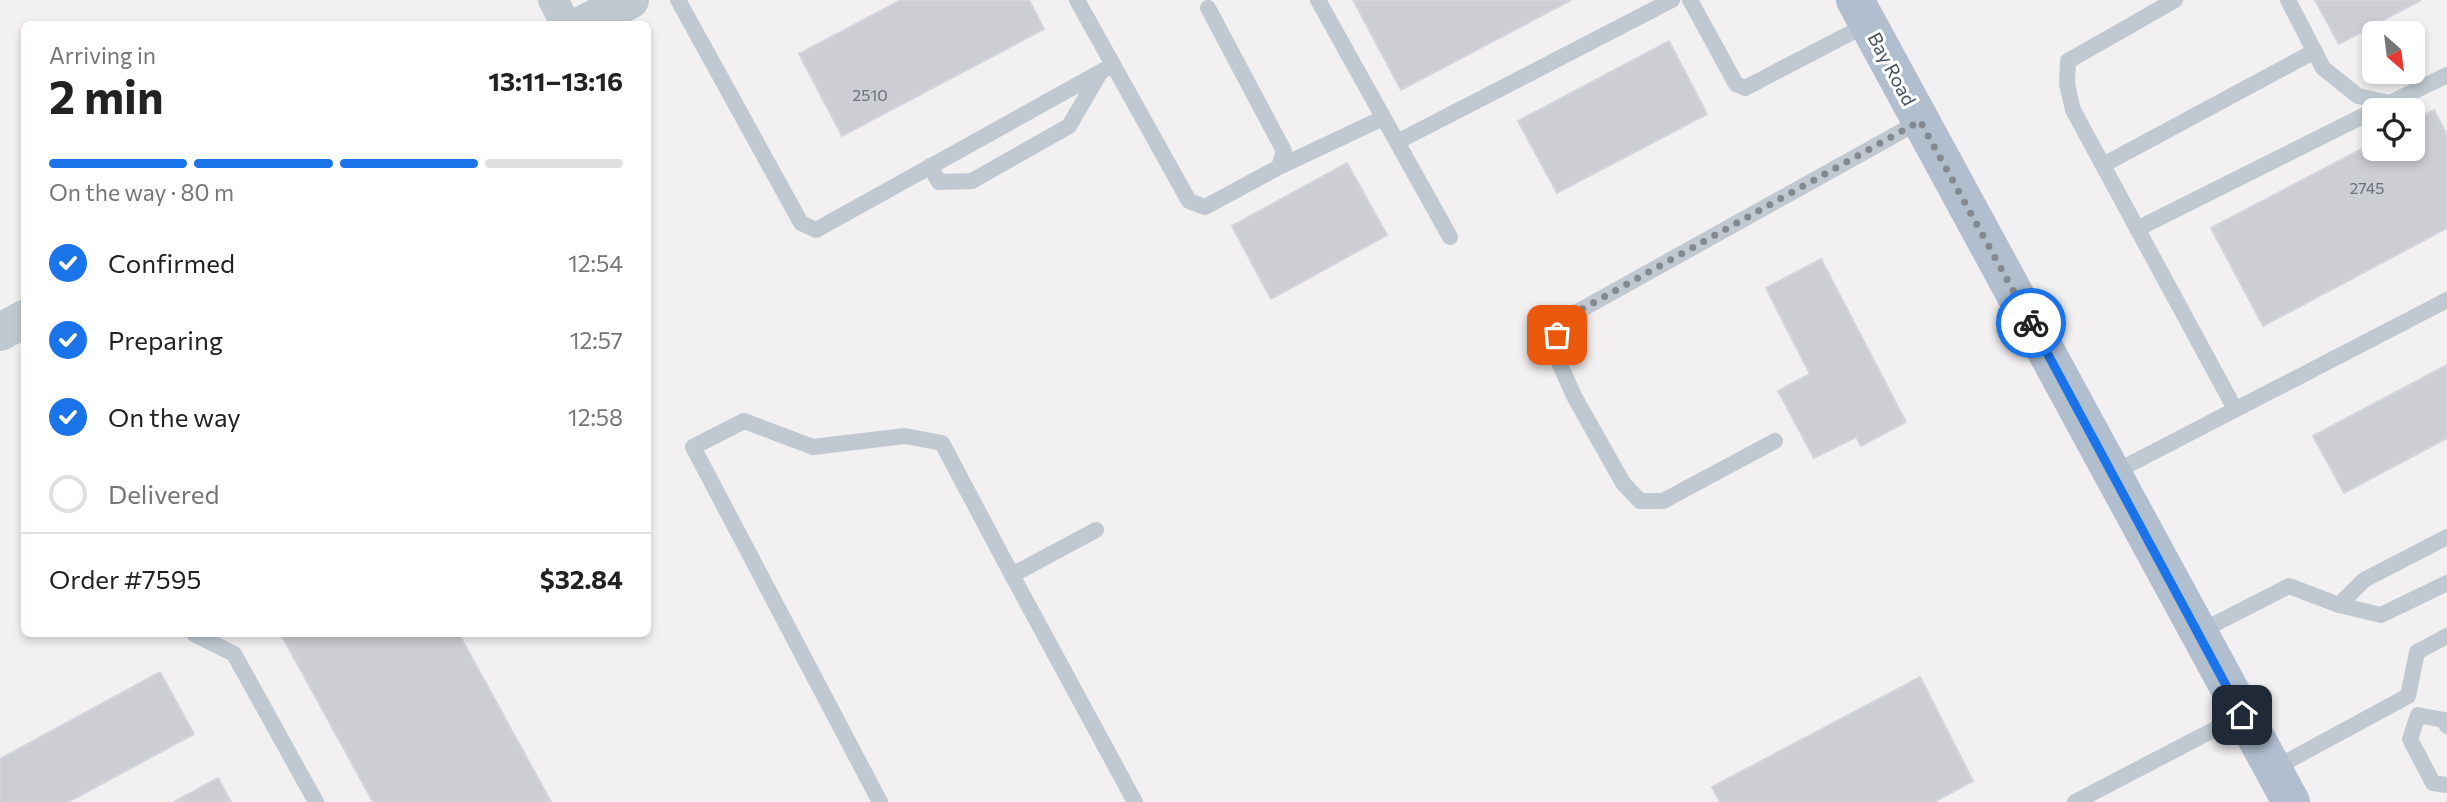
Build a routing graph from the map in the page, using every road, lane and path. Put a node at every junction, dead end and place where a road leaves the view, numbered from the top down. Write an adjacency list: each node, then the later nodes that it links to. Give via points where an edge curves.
1 (553, 0): 12 (street)
2 (630, 0): 13 (street)
3 (678, 0): 24 (lane, via 801,223 816,230)
4 (1077, 0): 15 (lane)
5 (1318, 0): 20 (lane)
6 (1672, 0): 22 (lane)
7 (1690, 0): 11 (lane, via 1735,84 1745,88)
8 (2175, 0): 23 (lane, via 2068,61 2073,110)
9 (2288, 0): 14 (lane)
10 (1208, 8): 25 (lane, via 1284,151)
11 (1861, 12): 21 (main road, Bay Road)
12 (564, 21)
13 (590, 21)
14 (2315, 51): 17 (lane, via 2323,68); 23 (lane)
15 (1107, 68): 24 (lane); 24 (lane, via 1069,126 972,181 939,182); 25 (lane, via 1188,201 1205,206)
16 (2447, 75): 18 (lane)
17 (2362, 98)
18 (2400, 98)
19 (2362, 117): 26 (lane)
20 (1383, 118): 22 (lane); 25 (lane)
21 (1920, 121): 32 (lane, via 1568,317 1557,335 1558,360 1574,396 1623,483 1640,501 1663,501); 33 (main road, Bay Road)
22 (1397, 142): 27 (lane)
23 (2103, 165): 26 (lane)
24 (930, 166)
25 (1279, 167)
26 (2137, 229): 31 (lane)
27 (1450, 237)
28 (2447, 300): 31 (lane)
29 (21, 321): 30 (street)
30 (0, 332)
31 (2235, 409): 33 (lane)
32 (1775, 441)
33 (2113, 473): 39 (main road, Bay Road)
34 (1096, 530): 36 (lane)
35 (2447, 537): 38 (lane, via 2364,580)
36 (1012, 575): 50 (lane, via 942,443 905,436 813,447 744,421 693,447); 51 (lane)
37 (2447, 583): 38 (lane, via 2381,615)
38 (2339, 605): 39 (lane, via 2289,586)
39 (2198, 632): 43 (main road, Bay Road)
40 (2447, 636): 42 (lane, via 2417,652)
41 (200, 637): 49 (lane, via 234,654)
42 (2408, 696): 44 (lane); 46 (lane)
43 (2242, 715): 46 (main road, Bay Road); 48 (lane)
44 (2418, 715): 45 (lane, via 2444,720); 47 (lane, via 2410,739 2432,783)
45 (2447, 726)
46 (2272, 769): 52 (main road, Bay Road)
47 (2447, 785)
48 (2084, 800)
49 (316, 802)
50 (880, 802)
51 (1135, 802)
52 (2291, 802)

